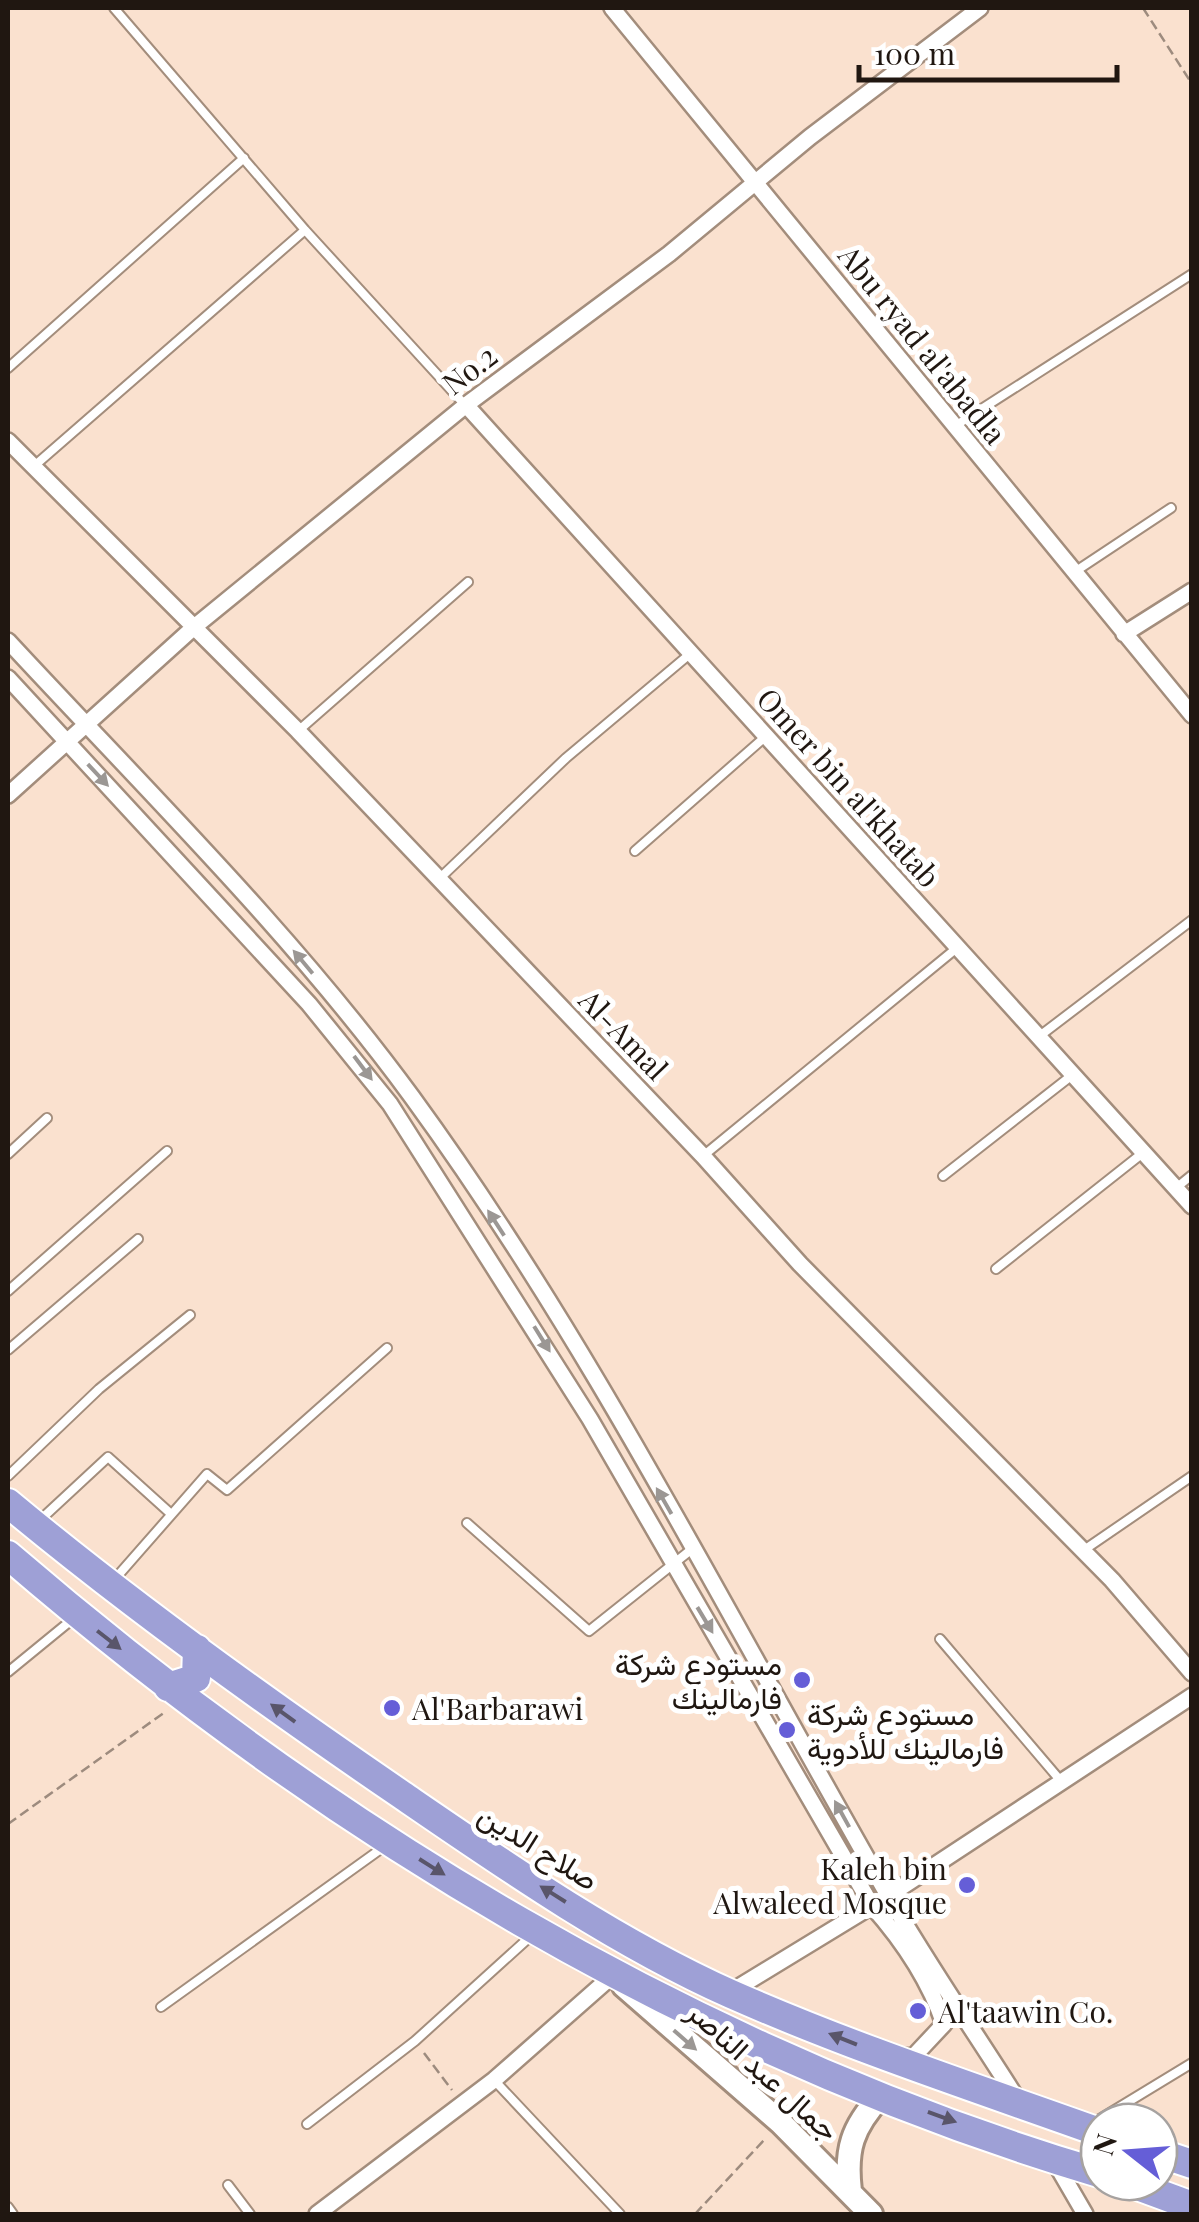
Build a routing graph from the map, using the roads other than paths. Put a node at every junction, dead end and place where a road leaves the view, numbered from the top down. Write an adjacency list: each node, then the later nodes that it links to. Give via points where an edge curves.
1 (114, 8): 4 (lane)
2 (612, 8): 5 (street, Abu ryad al'abadla)
3 (980, 8): 5 (street, No.2)
4 (244, 158): 6 (lane); 8 (lane)
5 (755, 182): 9 (street, No.2); 10 (street, Abu ryad al'abadla)
6 (305, 230): 9 (lane); 12 (lane)
7 (1192, 274): 10 (lane)
8 (8, 368)
9 (466, 405): 17 (street, No.2); 20 (street, Omer bin al'khatab)
10 (955, 426): 14 (street, Abu ryad al'abadla)
11 (8, 441): 12 (street, Al-Amal)
12 (33, 467): 17 (street, Al-Amal)
13 (1171, 508): 14 (lane)
14 (1072, 574): 18 (street, Abu ryad al'abadla)
15 (468, 582): 24 (lane)
16 (1192, 591): 18 (street)
17 (193, 628): 23 (street, No.2); 24 (street, Al-Amal)
18 (1124, 634): 22 (street, Abu ryad al'abadla)
19 (8, 640): 23 (street)
20 (691, 653): 25 (street, Omer bin al'khatab); 29 (lane, via 552,770)
21 (8, 678): 26 (street)
22 (1192, 715)
23 (84, 724): 26 (street, No.2); 55 (street, one-way to 23, via 524,1266 412,1098 274,929)
24 (298, 731): 29 (street, Al-Amal)
25 (765, 737): 28 (lane); 31 (street, Omer bin al'khatab)
26 (67, 741): 27 (street, No.2); 58 (street, one-way to 58, via 298,991 390,1104 590,1418)
27 (8, 795)
28 (635, 851)
29 (438, 879): 38 (street, Al-Amal)
30 (1192, 920): 32 (lane)
31 (958, 947): 32 (street, Omer bin al'khatab); 38 (lane)
32 (1037, 1038): 33 (street, Omer bin al'khatab)
33 (1071, 1076): 36 (street, Omer bin al'khatab); 40 (lane)
34 (47, 1118): 37 (lane)
35 (166, 1151): 45 (lane)
36 (1144, 1152): 41 (street, Omer bin al'khatab); 44 (lane)
37 (8, 1154)
38 (703, 1156): 56 (street, Al-Amal, via 800,1264)
39 (1192, 1175): 41 (lane)
40 (944, 1176)
41 (1176, 1188): 42 (street, Omer bin al'khatab)
42 (1192, 1206)
43 (138, 1238): 48 (lane)
44 (996, 1269)
45 (8, 1291)
46 (190, 1316): 49 (lane, via 98,1389)
47 (387, 1348): 52 (lane, via 227,1490 207,1474)
48 (8, 1350)
49 (8, 1476)
50 (1192, 1476): 56 (lane)
51 (8, 1503): 54 (highway, صلاح الدين)
52 (170, 1513): 54 (lane, via 108,1456); 59 (lane)
53 (467, 1523): 58 (lane, via 588,1632)
54 (35, 1526): 59 (highway, صلاح الدين)
55 (692, 1549): 58 (lane); 69 (street, one-way to 55)
56 (1084, 1551): 64 (street, Al-Amal)
57 (8, 1554): 60 (highway)
58 (671, 1564): 70 (street, one-way to 70)
59 (111, 1583): 62 (highway, صلاح الدين)
60 (78, 1615): 63 (lane); 65 (highway, one-way to 65)
61 (940, 1639): 67 (lane)
62 (197, 1649): 65 (highway, via 196,1678); 73 (highway, صلاح الدين, one-way to 62, via 634,1945 476,1846)
63 (8, 1672)
64 (1192, 1673)
65 (176, 1693): 68 (highway)
66 (1192, 1696): 67 (street)
67 (1062, 1782): 69 (street)
68 (392, 1841): 71 (highway, one-way to 71); 74 (lane)
69 (888, 1896): 70 (street); 80 (street)
70 (872, 1906): 73 (street); 75 (street, via 934,1994 944,2024 914,2056)
71 (535, 1932): 72 (highway); 81 (lane, via 414,2041)
72 (612, 1976): 77 (street); 78 (highway); 86 (main road, جمال عبد الناصر, one-way to 86, via 781,2122)
73 (729, 1993): 75 (highway, صلاح الدين, one-way to 73)
74 (161, 2007)
75 (889, 2058): 80 (highway, صلاح الدين)
76 (1192, 2063): 79 (lane)
77 (494, 2080): 90 (street); 91 (lane)
78 (881, 2096): 83 (highway, one-way to 83); 86 (main road, via 859,2120 846,2155)
79 (1134, 2102)
80 (1022, 2106): 82 (highway, صلاح الدين)
81 (307, 2124)
82 (1079, 2125)
83 (1053, 2160): 84 (highway); 93 (street)
84 (1079, 2167)
85 (228, 2185): 89 (lane)
86 (850, 2192): 92 (main road, جمال عبد الناصر)
87 (8, 2207): 88 (lane)
88 (12, 2214)
89 (250, 2214)
90 (317, 2214)
91 (620, 2214)
92 (871, 2214)
93 (1085, 2214)

